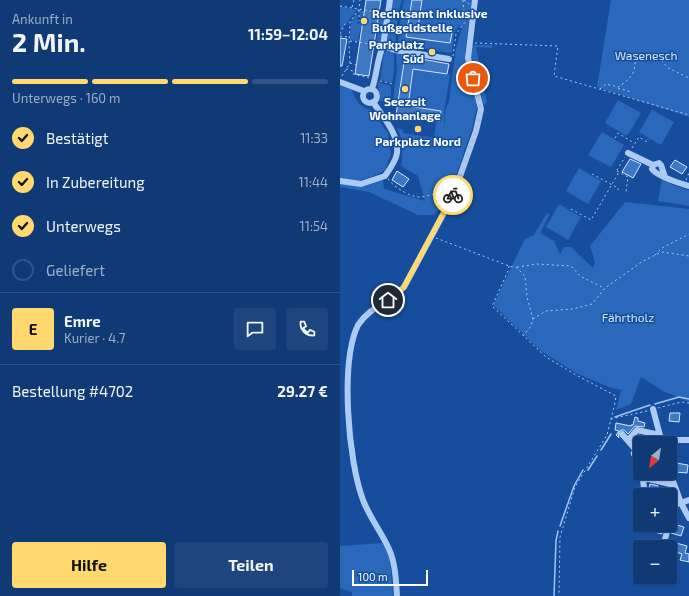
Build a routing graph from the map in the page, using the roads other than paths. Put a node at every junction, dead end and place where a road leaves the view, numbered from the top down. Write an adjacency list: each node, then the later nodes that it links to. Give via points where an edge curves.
1 (390, 0): 3 (street)
2 (475, 0): 29 (street, via 468,58 481,108 476,131 456,188 404,287 372,310 352,334 345,365 345,411 356,478 364,503 391,554)
3 (383, 46): 4 (street); 6 (street)
4 (449, 59)
5 (340, 81): 7 (street)
6 (372, 89): 7 (street); 8 (street, via 377,95)
7 (364, 91): 8 (street, via 365,101)
8 (373, 102): 10 (street, via 391,128 396,142 397,154 394,163 385,176 360,184)
9 (628, 153): 11 (street, via 653,166 654,171)
10 (340, 181)
11 (687, 186)
12 (653, 409): 15 (street)
13 (622, 434): 16 (street)
14 (654, 436): 16 (street, via 637,430)
15 (661, 436)
16 (628, 440): 19 (street)
17 (677, 440): 18 (street)
18 (689, 440)
19 (633, 446)
20 (653, 480): 22 (street)
21 (672, 480): 22 (street)
22 (674, 485): 24 (street)
23 (689, 500): 24 (street)
24 (680, 503): 25 (street); 26 (street)
25 (677, 504)
26 (689, 518)
27 (668, 532): 28 (street)
28 (666, 539)
29 (397, 596)

